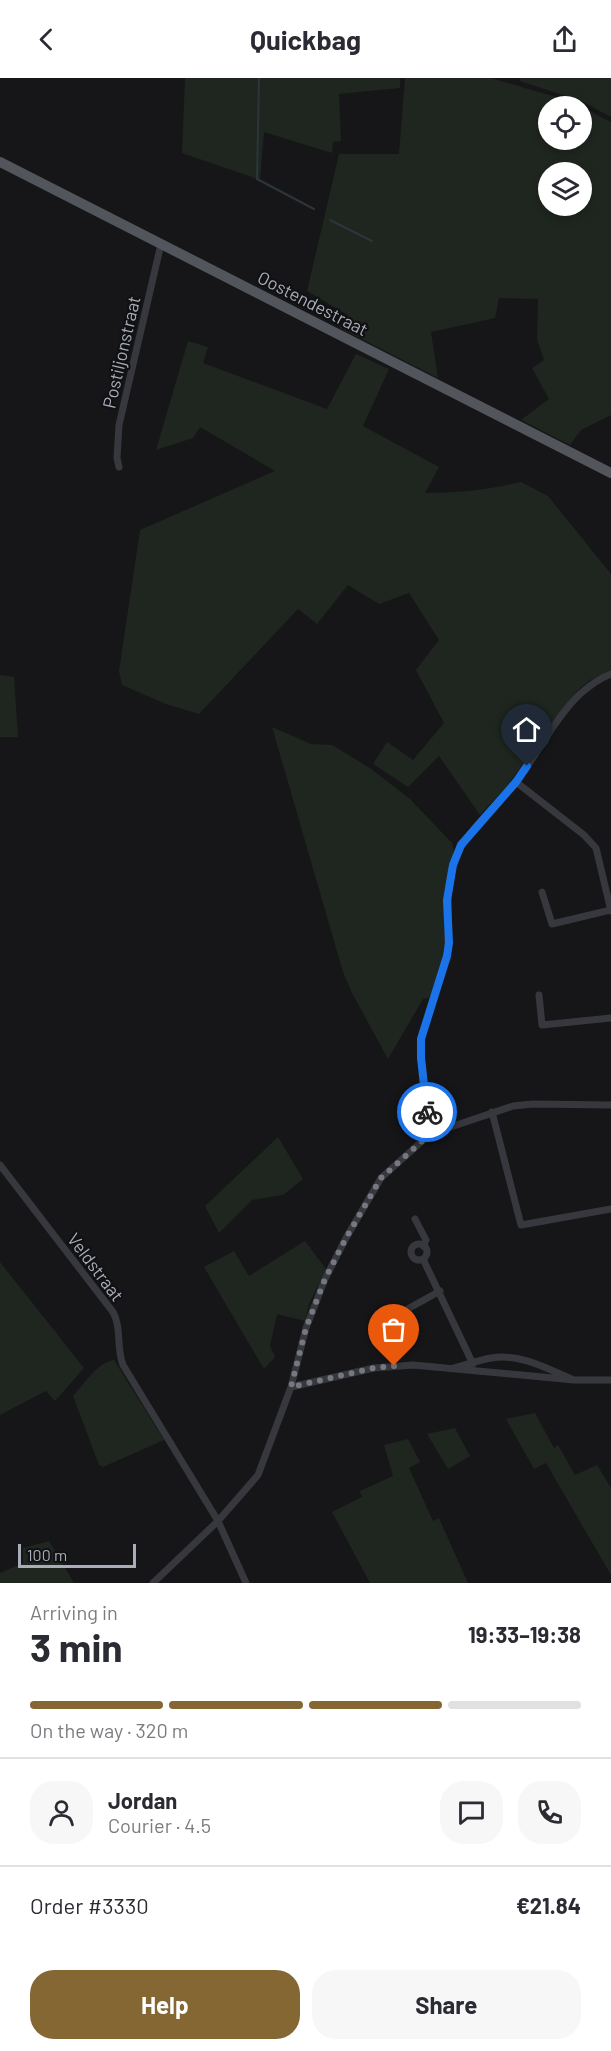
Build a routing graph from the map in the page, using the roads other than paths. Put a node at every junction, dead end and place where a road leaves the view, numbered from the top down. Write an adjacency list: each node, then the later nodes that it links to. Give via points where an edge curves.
1 (0, 162): 2 (main road, Oostendestraat)
2 (162, 244): 3 (street, Postiljonstraat, via 119,425); 4 (main road, Oostendestraat)
3 (119, 467)
4 (611, 473)
5 (611, 674): 6 (street, via 579,695)
6 (516, 782): 8 (street, via 596,848); 13 (street, via 461,845 453,865 447,900 447,956 421,1039)
7 (542, 892): 8 (street, via 552,924)
8 (611, 910)
9 (539, 995): 10 (street, via 542,1025)
10 (611, 1018)
11 (611, 1105): 12 (street, via 533,1104)
12 (492, 1112): 13 (street); 15 (street, via 521,1225)
13 (430, 1134): 25 (street, via 381,1178 346,1238 306,1328)
14 (0, 1165): 26 (street, Veldstraat, via 112,1312 119,1326 123,1365)
15 (611, 1209)
16 (415, 1220): 17 (street, via 426,1240)
17 (423, 1246): 18 (street, via 427,1254); 18 (street, via 414,1246 411,1252 416,1259)
18 (423, 1259): 19 (street)
19 (440, 1291): 20 (street); 21 (street)
20 (395, 1316)
21 (472, 1364): 22 (street); 23 (street, via 490,1358 518,1359)
22 (454, 1368): 23 (street); 25 (street, via 384,1367)
23 (574, 1380): 24 (street)
24 (611, 1380)
25 (291, 1387): 26 (street, via 258,1475)
26 (218, 1521): 27 (street); 28 (street, Veldstraat)
27 (153, 1583)
28 (246, 1583)

